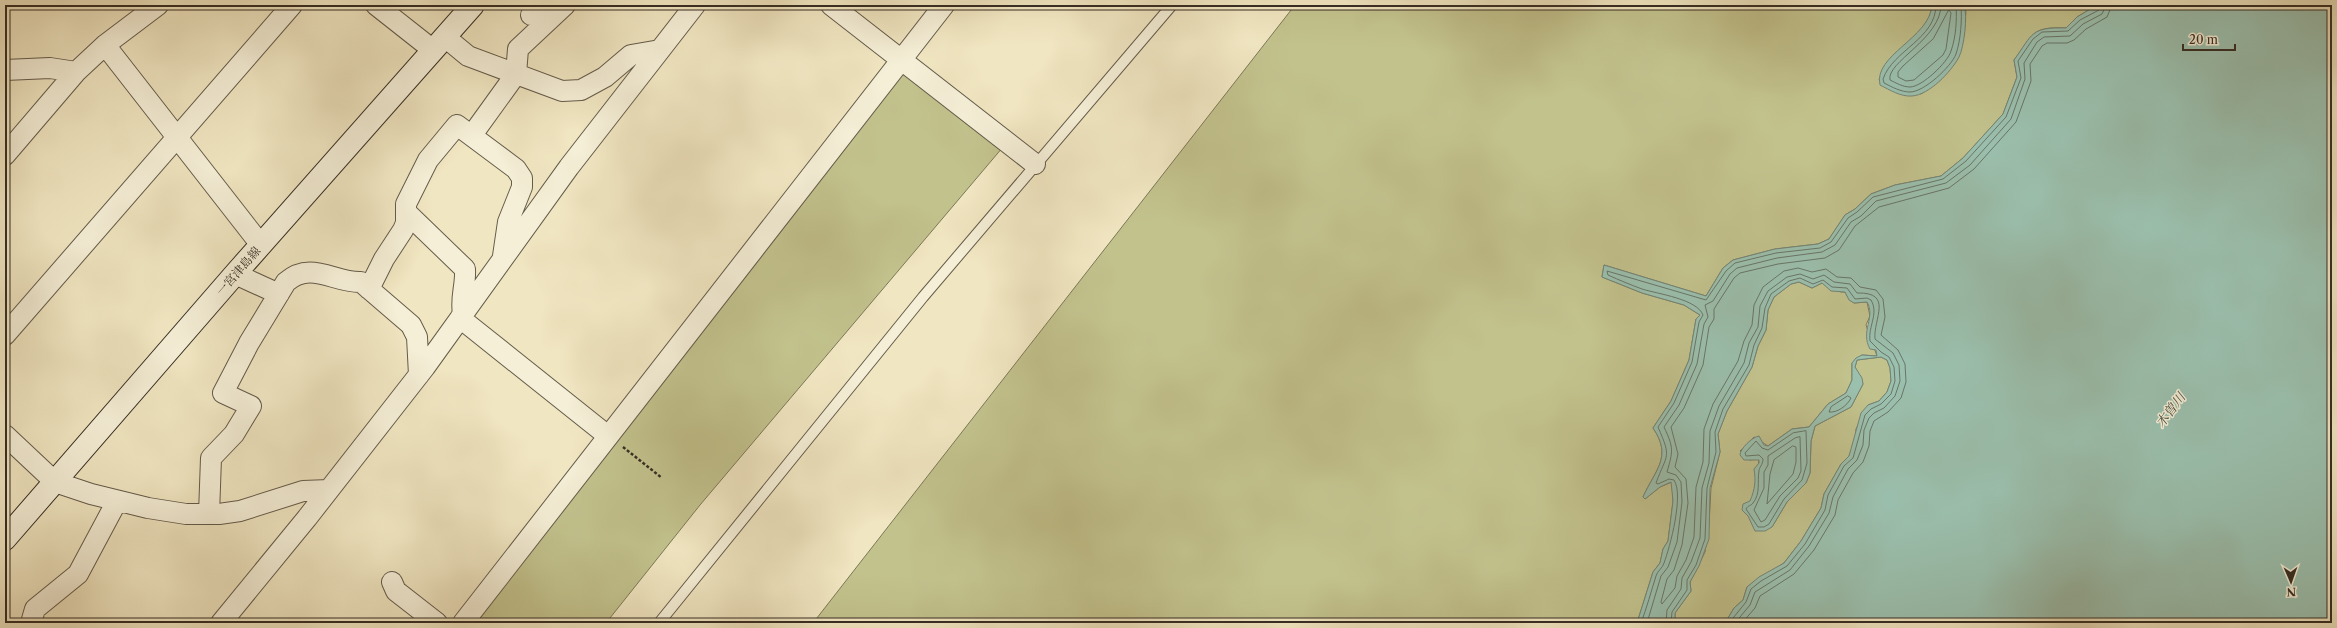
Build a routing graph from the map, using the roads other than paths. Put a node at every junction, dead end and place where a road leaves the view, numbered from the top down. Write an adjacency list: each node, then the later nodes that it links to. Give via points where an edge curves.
1 (158, 5): 11 (street)
2 (292, 5): 18 (street)
3 (376, 5): 10 (street)
4 (473, 5): 10 (main road, 一宮津島線)
5 (695, 5): 12 (street)
6 (831, 5): 13 (street)
7 (944, 5): 13 (street)
8 (1172, 5): 20 (lane)
9 (548, 9): 16 (street, via 518,49)
10 (439, 44): 16 (street); 22 (main road, 一宮津島線)
11 (105, 45): 15 (street); 18 (street)
12 (660, 50): 16 (street, via 631,55 604,77 581,90 562,91); 23 (street, via 569,167)
13 (902, 60): 20 (street); 31 (street)
14 (5, 70): 15 (street, via 50,68)
15 (76, 72): 19 (street)
16 (516, 74): 17 (street)
17 (472, 135): 21 (street, via 457,125 428,160 406,204); 23 (street, via 516,169 522,178 522,187 508,222)
18 (176, 138): 22 (street); 28 (street)
19 (5, 155)
20 (1035, 164): 42 (lane, via 923,297)
21 (407, 212): 25 (street, via 403,230 384,259); 27 (street, via 465,269 466,282 460,300)
22 (261, 245): 24 (main road, 一宮津島線)
23 (502, 259): 27 (street)
24 (235, 274): 26 (street); 32 (main road, 一宮津島線)
25 (369, 290): 26 (street, via 361,282 350,283 333,276 305,271 293,276); 29 (street, via 411,325 417,337)
26 (279, 294): 35 (street, via 223,393 251,406 234,434 211,458)
27 (461, 316): 29 (street); 31 (street)
28 (5, 335)
29 (419, 375): 33 (street)
30 (5, 435): 32 (street)
31 (608, 436): 41 (street)
32 (55, 482): 34 (street); 36 (main road, 一宮津島線)
33 (329, 490): 35 (street, via 303,491 240,511); 39 (street)
34 (117, 500): 35 (street, via 186,514); 38 (street, via 78,574 36,609)
35 (209, 514)
36 (5, 539)
37 (392, 582): 40 (street, via 396,591)
38 (31, 623)
39 (221, 623)
40 (437, 623)
41 (463, 623)
42 (659, 623)

